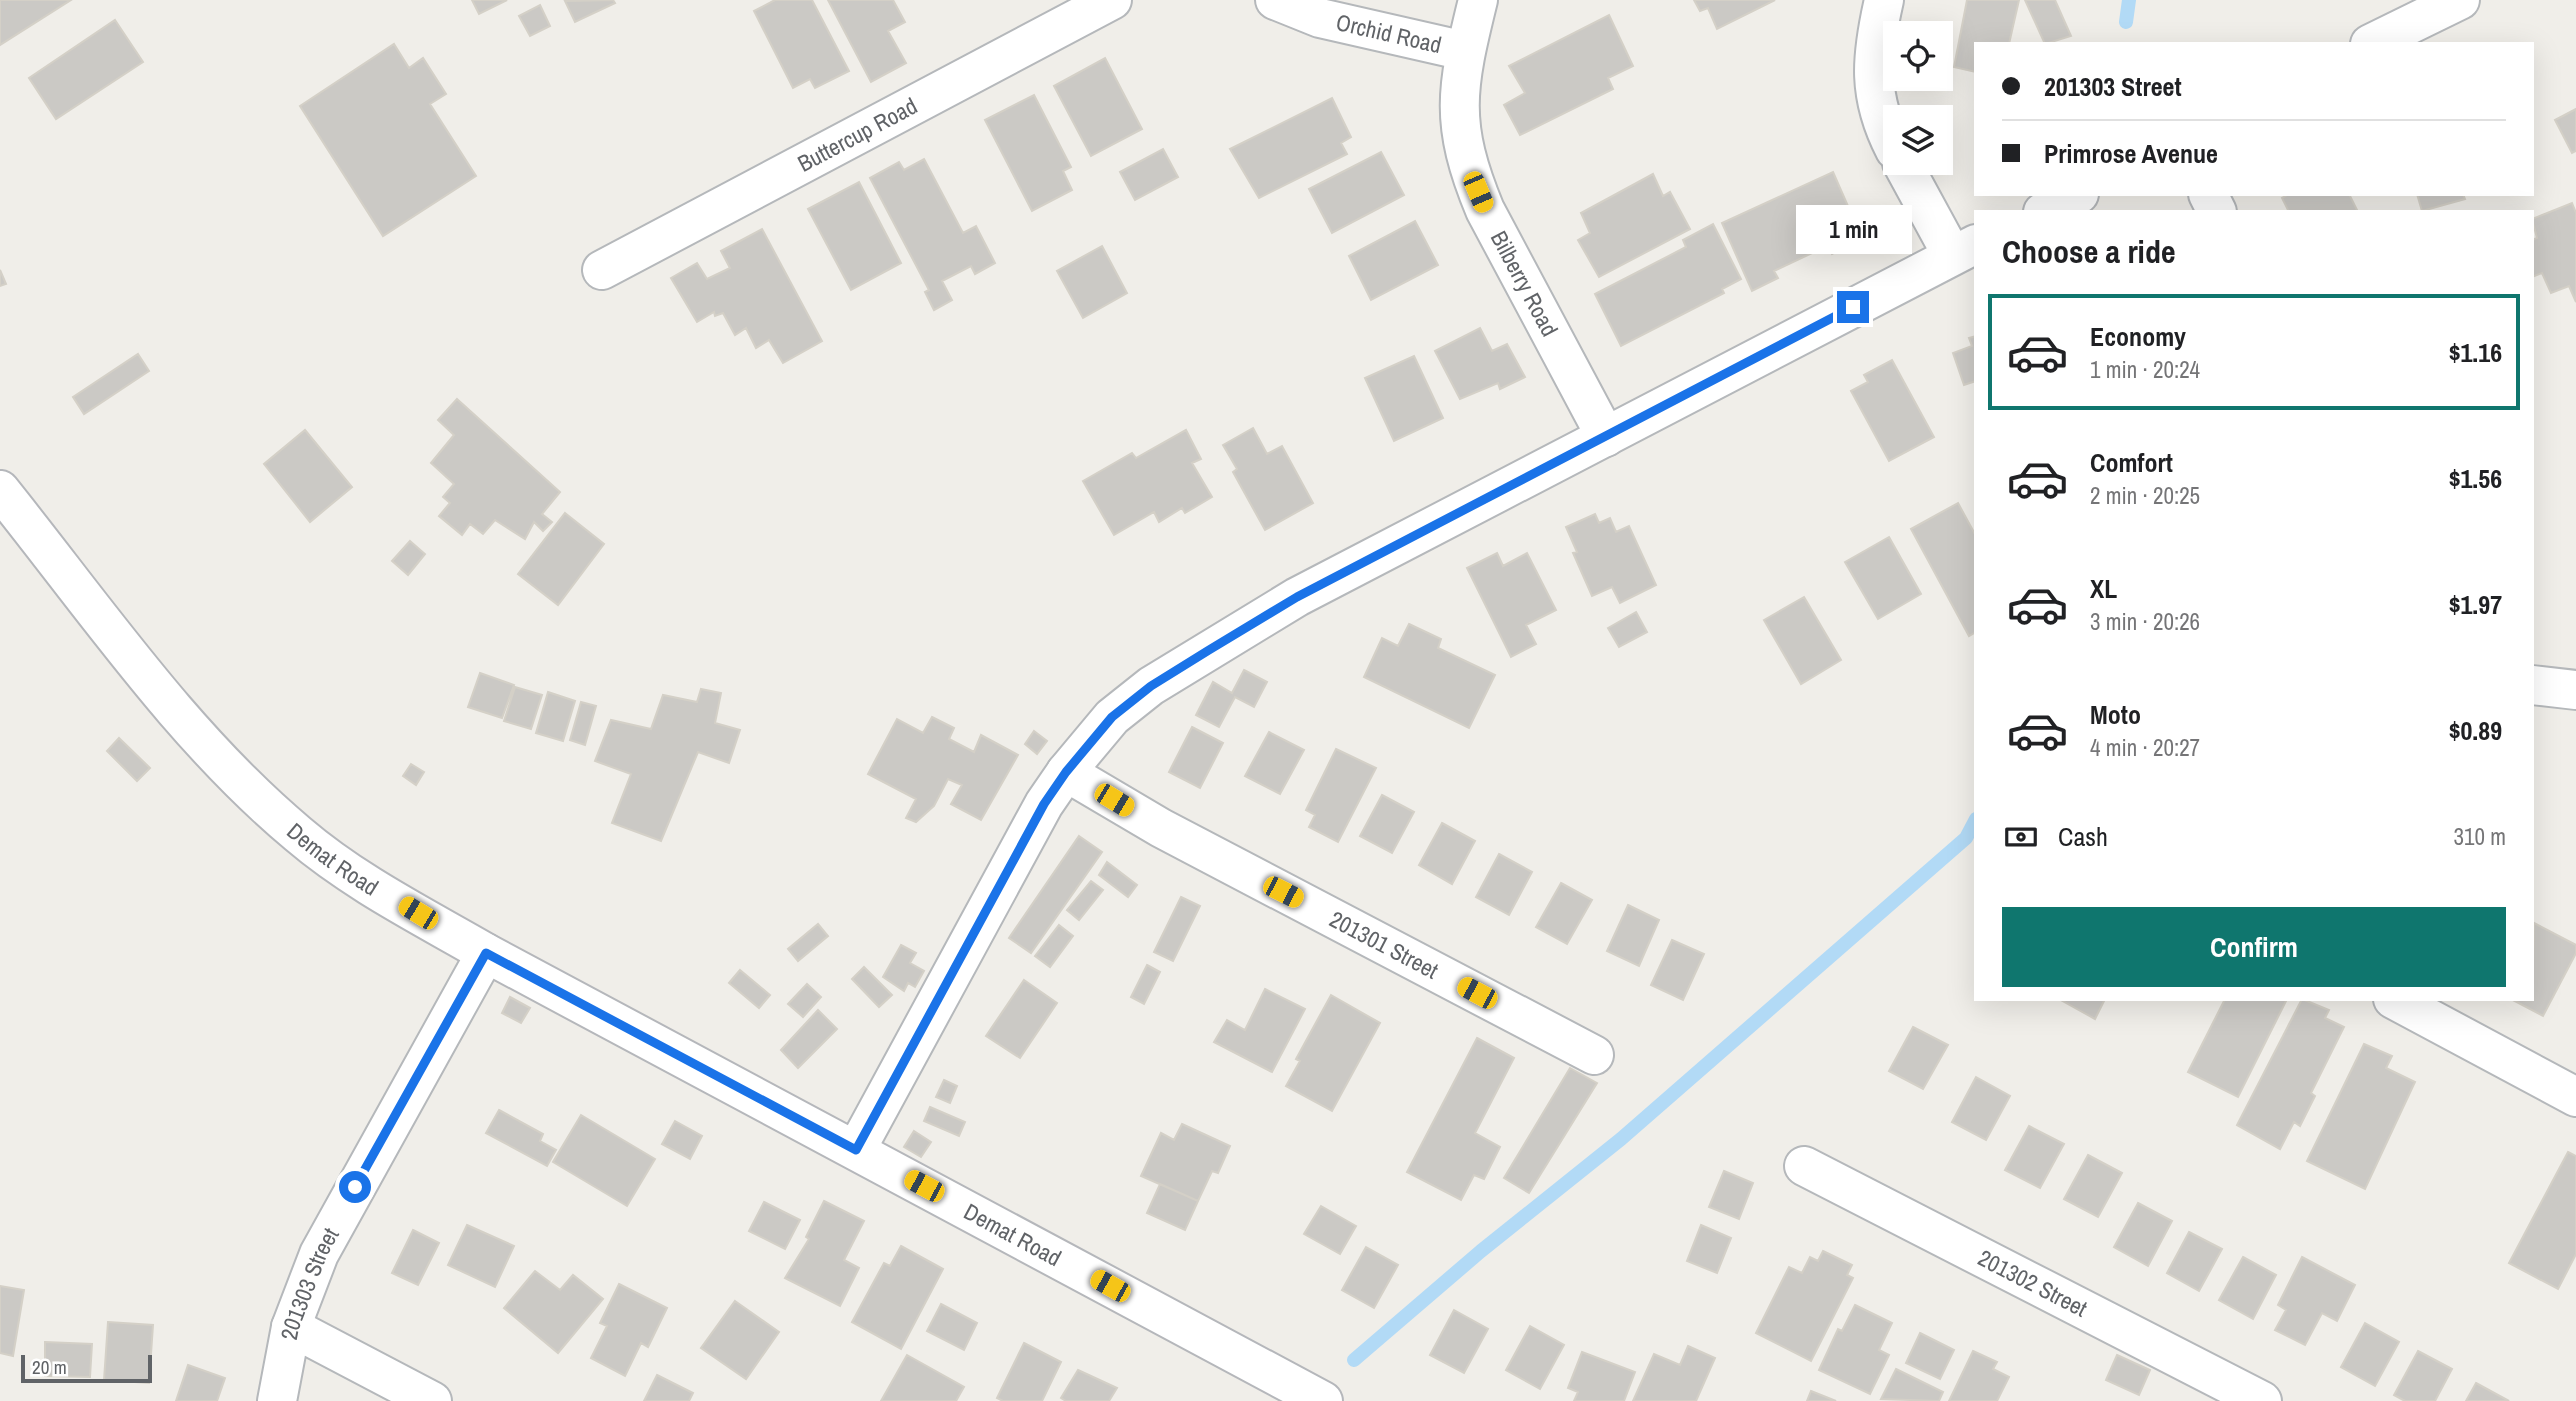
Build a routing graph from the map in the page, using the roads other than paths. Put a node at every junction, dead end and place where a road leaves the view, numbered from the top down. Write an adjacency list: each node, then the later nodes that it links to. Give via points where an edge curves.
1 (1112, 0): 13 (street, Buttercup Road)
2 (1275, 0): 7 (street, Orchid Road, via 1320,18)
3 (1478, 0): 7 (street, Bilberry Road)
4 (1884, 0): 8 (street, via 1872,85)
5 (2460, 0): 6 (street)
6 (2374, 42)
7 (1465, 51): 14 (street, Bilberry Road, via 1458,120 1470,174)
8 (1883, 116)
9 (1911, 175): 12 (street)
10 (2075, 196): 11 (street)
11 (2047, 210)
12 (1964, 250): 14 (street)
13 (602, 270)
14 (1606, 437): 18 (street, via 1297,597 1197,657 1112,717)
15 (0, 490): 19 (street, Demat Road, via 232,775 350,873)
16 (2534, 685): 17 (street)
17 (2576, 690)
18 (1066, 772): 21 (street, 201301 Street, via 1161,828); 23 (street, via 1044,804)
19 (486, 953): 23 (street, Demat Road); 25 (street, 201303 Street, via 319,1254)
20 (2397, 1001): 22 (street)
21 (1594, 1055)
22 (2576, 1097)
23 (856, 1150): 28 (street, Demat Road)
24 (1804, 1166): 29 (street, 201302 Street)
25 (291, 1327): 26 (street, 201303 Street); 27 (street)
26 (277, 1401)
27 (432, 1401)
28 (1323, 1401)
29 (2262, 1401)

